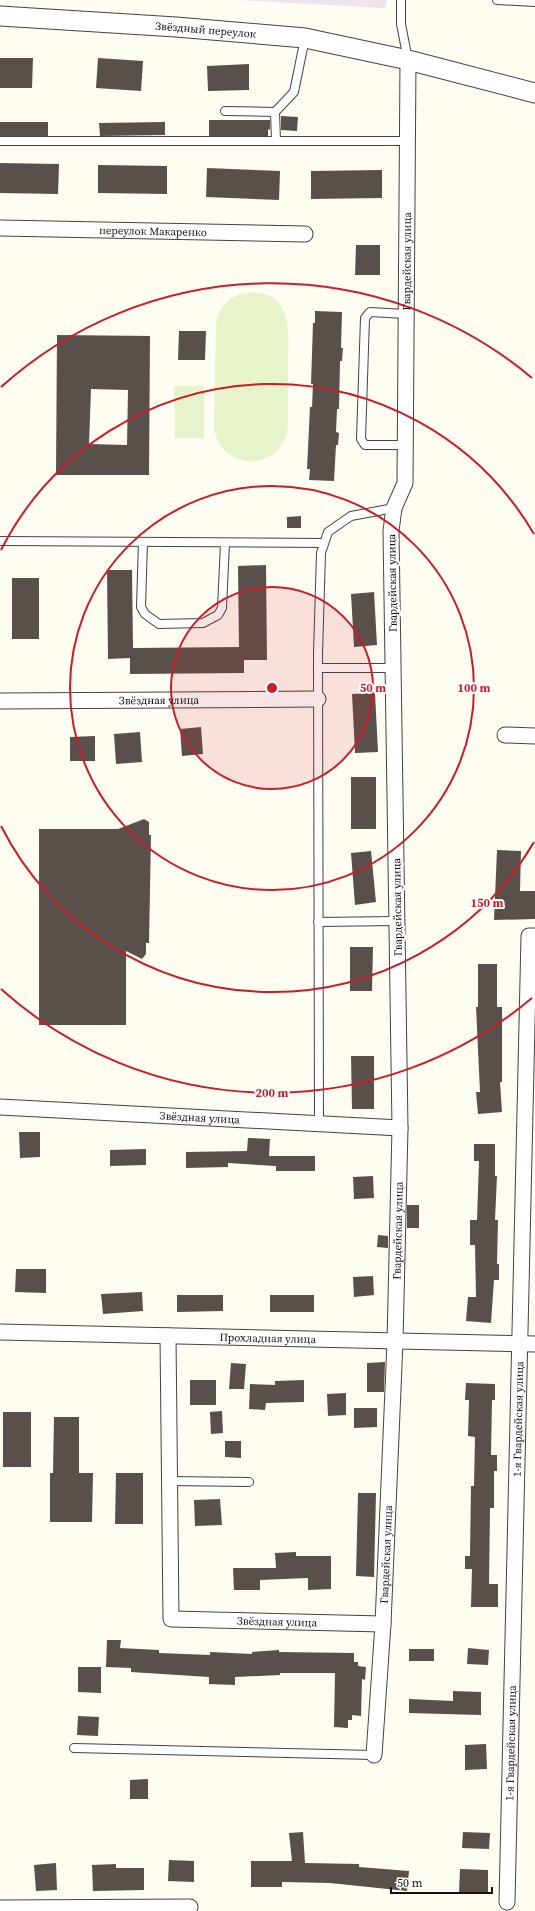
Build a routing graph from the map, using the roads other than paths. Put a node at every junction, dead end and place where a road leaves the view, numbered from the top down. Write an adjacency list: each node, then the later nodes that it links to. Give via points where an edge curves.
1 (401, 0): 6 (lane, via 401,24)
2 (496, 0): 3 (lane)
3 (535, 2)
4 (0, 16): 5 (street, Звёздный переулок)
5 (305, 38): 6 (street, Звёздный переулок); 9 (lane, via 294,92)
6 (408, 60): 7 (street, Звёздный переулок); 12 (street, Гвардейская улица)
7 (535, 93)
8 (225, 111): 9 (lane)
9 (275, 112): 11 (lane)
10 (0, 141): 11 (lane)
11 (276, 141): 12 (lane)
12 (408, 141): 15 (street, Гвардейская улица)
13 (0, 228): 14 (street, переулок Макаренко)
14 (305, 234)
15 (406, 314): 16 (street, Гвардейская улица); 16 (lane, via 370,312 365,318 361,439 365,445)
16 (405, 445): 17 (street, Гвардейская улица, via 405,483)
17 (394, 508): 21 (lane, via 351,516 328,532); 23 (street, Гвардейская улица)
18 (0, 541): 19 (lane)
19 (143, 542): 20 (lane); 20 (lane, via 141,607 151,620 159,624 203,623 218,615 222,608)
20 (225, 542): 21 (lane)
21 (324, 543): 22 (lane, via 321,553)
22 (318, 668): 23 (lane); 24 (lane)
23 (393, 668): 28 (street, Гвардейская улица)
24 (318, 699): 25 (street, Звёздная улица); 29 (lane)
25 (0, 701)
26 (506, 735): 27 (street)
27 (535, 736)
28 (397, 921): 29 (lane); 33 (street, Гвардейская улица)
29 (318, 922): 32 (lane)
30 (532, 936): 37 (street, 1-я Гвардейская улица)
31 (0, 1106): 32 (street, Звёздная улица)
32 (319, 1123): 33 (street, Звёздная улица)
33 (400, 1128): 36 (street, Гвардейская улица)
34 (0, 1332): 35 (street, Прохладная улица)
35 (168, 1336): 36 (street, Прохладная улица); 39 (street)
36 (394, 1342): 37 (street, Прохладная улица); 41 (street, Гвардейская улица)
37 (518, 1344): 38 (street, Прохладная улица); 44 (street, 1-я Гвардейская улица)
38 (535, 1344)
39 (169, 1481): 40 (lane); 41 (street, Звёздная улица, via 171,1619)
40 (250, 1482)
41 (383, 1624): 43 (street, Гвардейская улица)
42 (74, 1748): 43 (lane)
43 (374, 1756)
44 (507, 1902)
45 (190, 1907): 46 (street)
46 (0, 1908)

